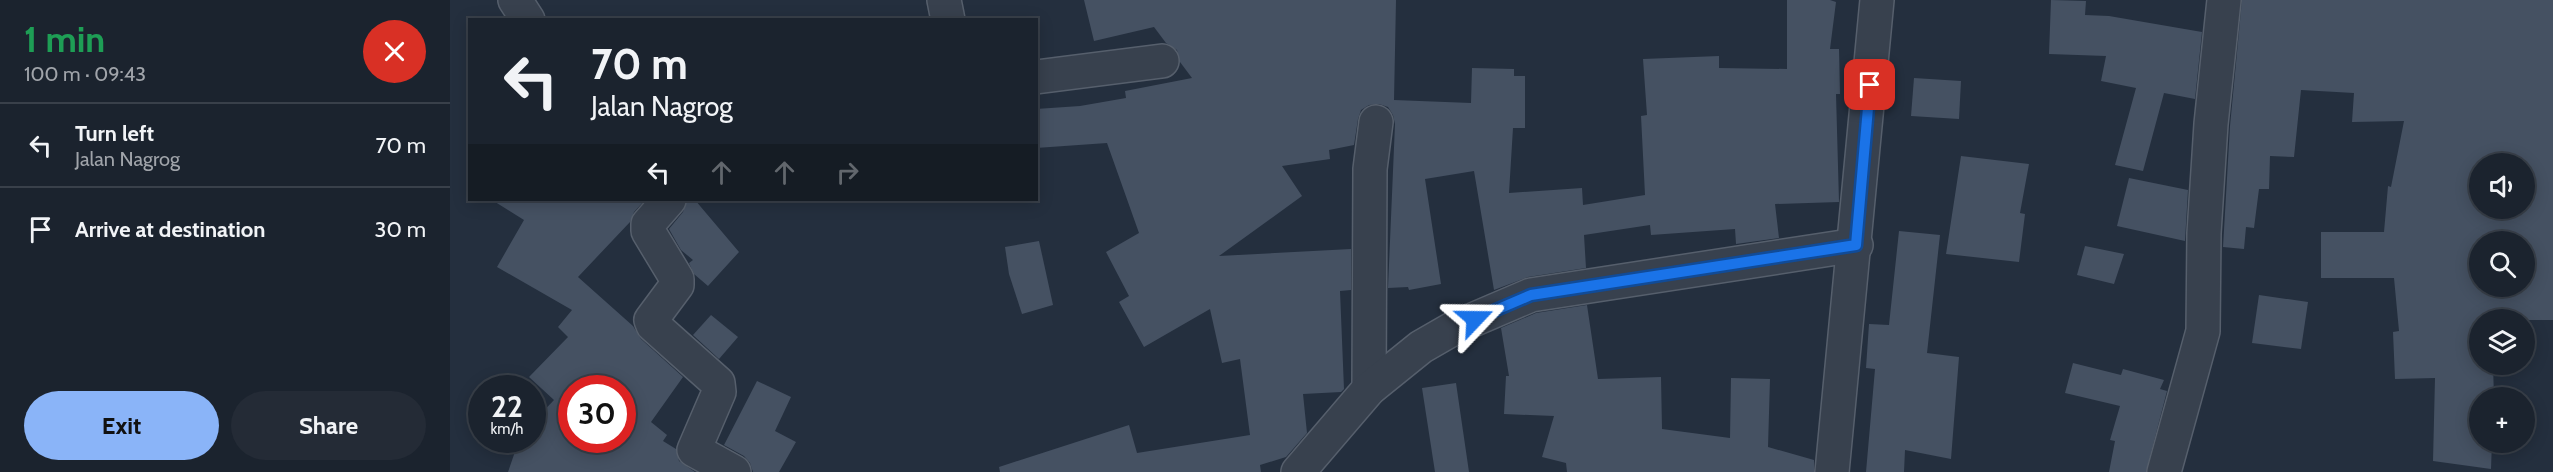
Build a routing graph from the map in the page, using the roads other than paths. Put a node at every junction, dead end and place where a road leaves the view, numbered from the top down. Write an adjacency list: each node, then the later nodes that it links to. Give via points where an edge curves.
1 (515, 0): 5 (street)
2 (944, 0): 6 (street)
3 (1877, 0): 11 (street)
4 (2224, 0): 16 (street, via 2204,233 2203,331)
5 (527, 18)
6 (948, 18)
7 (1162, 61): 8 (street)
8 (1038, 77)
9 (1376, 122): 12 (street, via 1370,169)
10 (668, 201): 13 (street, via 648,224 648,231 677,285 651,320 652,325 718,383 720,392 694,450)
11 (1856, 245): 12 (street, via 1531,295 1454,328 1421,347); 15 (street)
12 (1369, 389): 14 (street)
13 (734, 472)
14 (1298, 472)
15 (1832, 472)
16 (2164, 472)

